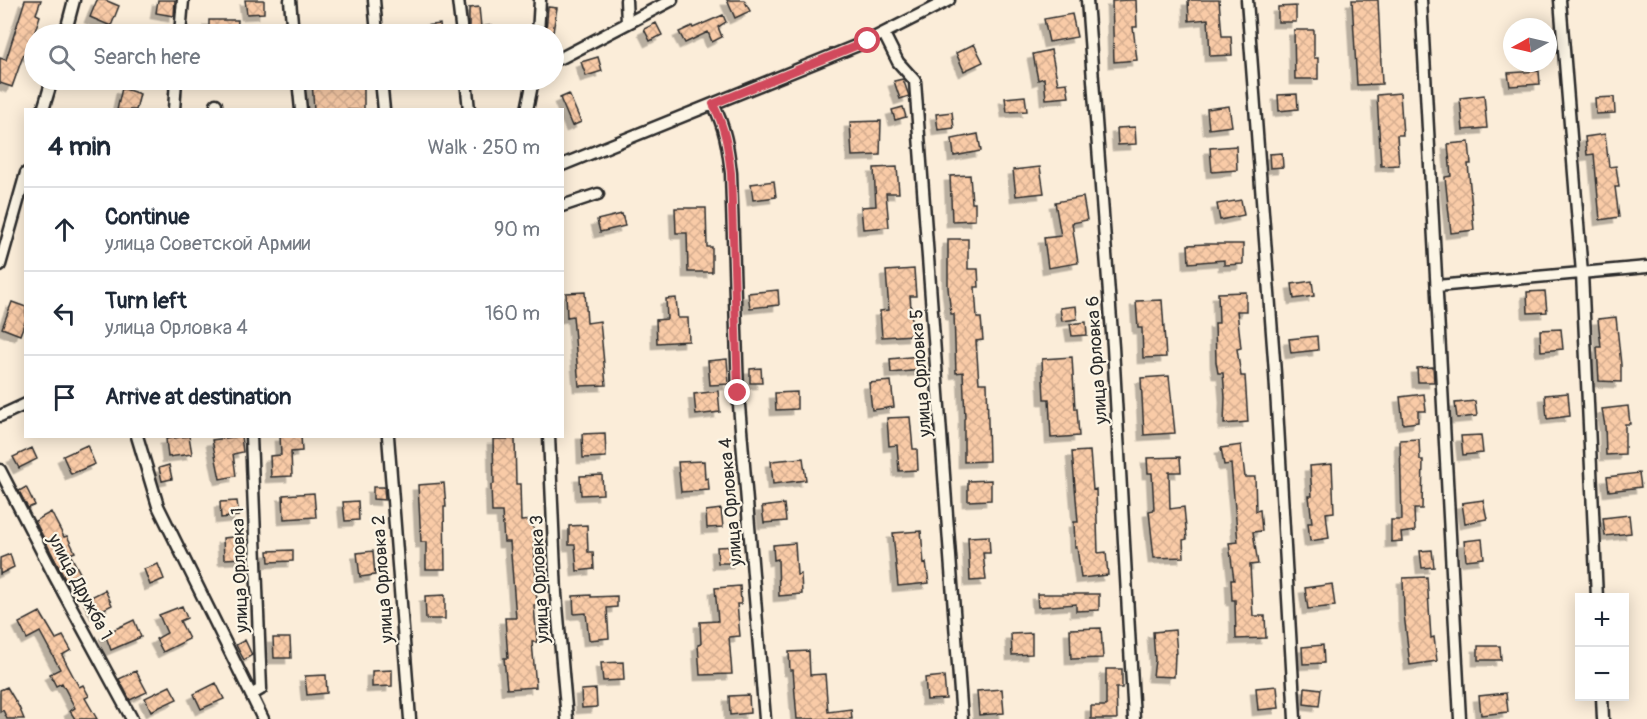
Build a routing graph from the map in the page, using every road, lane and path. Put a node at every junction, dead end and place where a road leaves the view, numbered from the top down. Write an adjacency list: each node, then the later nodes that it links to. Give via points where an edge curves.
1 (74, 0): 15 (street)
2 (183, 0): 16 (street)
3 (290, 0): 17 (street)
4 (374, 0): 18 (street)
5 (458, 0): 19 (street)
6 (540, 0): 20 (street)
7 (626, 0): 14 (street)
8 (672, 0): 14 (street)
9 (949, 0): 21 (street)
10 (1087, 0): 61 (street, улица Орловка 6, via 1113,347)
11 (1247, 0): 62 (street, via 1275,373)
12 (1421, 0): 44 (street)
13 (1560, 0): 43 (street)
14 (627, 23): 22 (street)
15 (67, 24)
16 (181, 24)
17 (292, 24)
18 (376, 24)
19 (461, 24)
20 (539, 24)
21 (884, 34): 29 (street); 60 (street, улица Орловка 5, via 898,62 915,81)
22 (564, 56)
23 (49, 90): 30 (street)
24 (175, 90): 31 (street)
25 (299, 90): 32 (street)
26 (382, 90): 33 (street)
27 (467, 90): 34 (street)
28 (530, 90): 35 (street)
29 (713, 104): 36 (street); 59 (street, улица Орловка 4, via 728,141 731,173 738,393)
30 (45, 108)
31 (174, 108)
32 (301, 108)
33 (384, 108)
34 (469, 108)
35 (527, 108)
36 (564, 164)
37 (24, 179): 40 (street)
38 (598, 194): 39 (street)
39 (564, 205)
40 (2, 248): 41 (street)
41 (0, 265)
42 (1647, 267): 43 (street)
43 (1582, 273): 44 (street); 52 (street)
44 (1437, 286): 63 (street)
45 (24, 405): 46 (street)
46 (0, 416)
47 (138, 438): 53 (street, via 158,506)
48 (251, 438): 53 (street, улица Орловка 1, via 261,689)
49 (388, 438): 57 (street, улица Орловка 2)
50 (549, 438): 58 (street, улица Орловка 3, via 556,594)
51 (0, 470): 55 (street, улица Дружба 1)
52 (1598, 593)
53 (251, 695): 56 (street)
54 (1602, 701): 64 (street)
55 (132, 719)
56 (263, 719)
57 (410, 719)
58 (567, 719)
59 (765, 719)
60 (962, 719)
61 (1134, 719)
62 (1295, 719)
63 (1460, 719)
64 (1603, 719)

